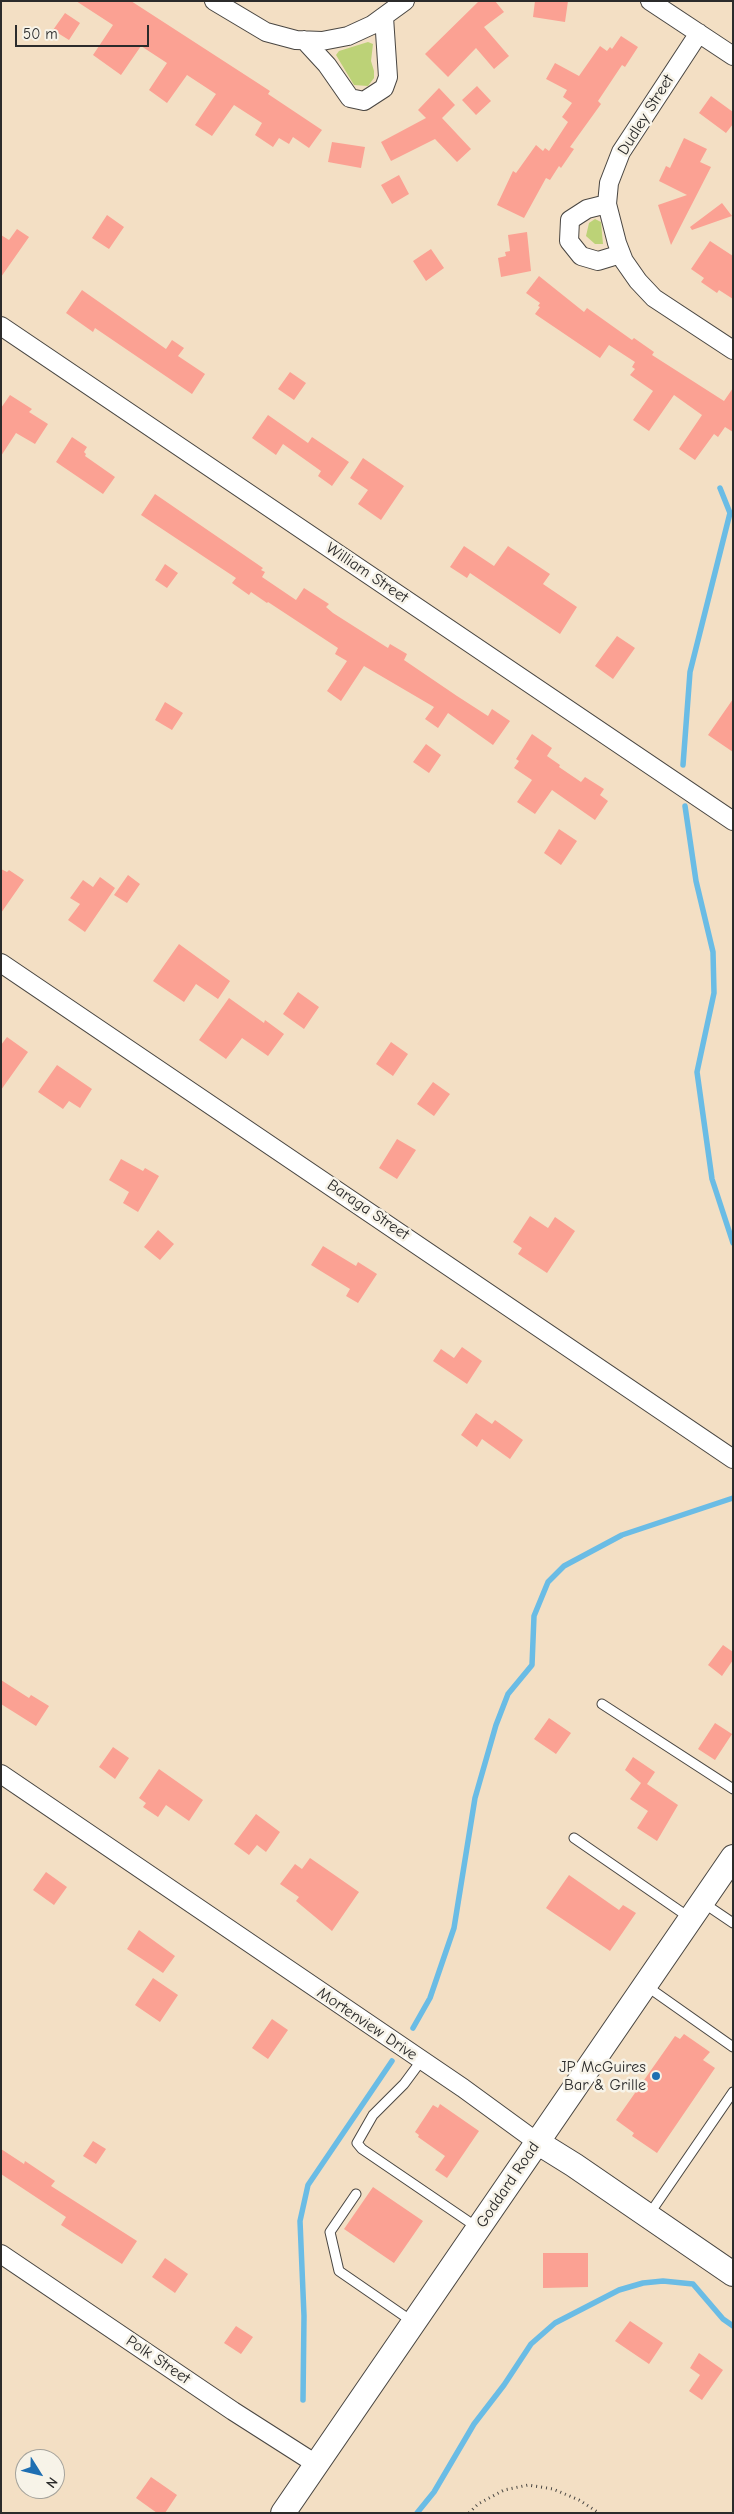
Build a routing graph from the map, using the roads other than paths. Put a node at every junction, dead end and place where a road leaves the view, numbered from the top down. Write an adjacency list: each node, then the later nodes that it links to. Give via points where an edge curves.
1 (214, 1): 6 (street, via 266,32)
2 (405, 1): 4 (street)
3 (650, 1): 5 (street)
4 (384, 16): 6 (street, via 348,36 322,41); 6 (street, via 388,77 384,88 364,101 350,98 328,65)
5 (699, 33): 7 (street); 8 (street, Dudley Street, via 627,140 609,183)
6 (304, 40)
7 (733, 56)
8 (607, 204): 9 (street, Dudley Street); 9 (street, via 587,209 570,220 569,241 581,256 598,261)
9 (621, 254): 11 (street, Dudley Street, via 638,281 654,298)
10 (1, 326): 12 (street, William Street)
11 (733, 350)
12 (733, 821)
13 (1, 963): 14 (street, Baraga Street)
14 (733, 1459)
15 (602, 1704): 17 (lane)
16 (1, 1774): 24 (street, Mortenview Drive)
17 (733, 1789)
18 (574, 1838): 20 (lane)
19 (733, 1857): 20 (main road, Goddard Road)
20 (696, 1910): 21 (lane); 22 (main road, Goddard Road)
21 (733, 1923)
22 (645, 1985): 23 (lane); 26 (main road, Goddard Road)
23 (733, 2048)
24 (421, 2061): 26 (street, Mortenview Drive); 29 (lane, via 404,2084 373,2115 357,2143)
25 (733, 2092): 28 (lane)
26 (537, 2142): 28 (main road, Mortenview Drive); 29 (main road, Goddard Road)
27 (356, 2194): 32 (lane, via 330,2232 339,2271)
28 (648, 2216): 31 (main road, Mortenview Drive)
29 (478, 2228): 32 (main road, Goddard Road)
30 (1, 2254): 33 (street, Polk Street)
31 (733, 2274)
32 (414, 2322): 33 (main road, Goddard Road)
33 (316, 2464): 34 (main road, Goddard Road)
34 (283, 2513)

